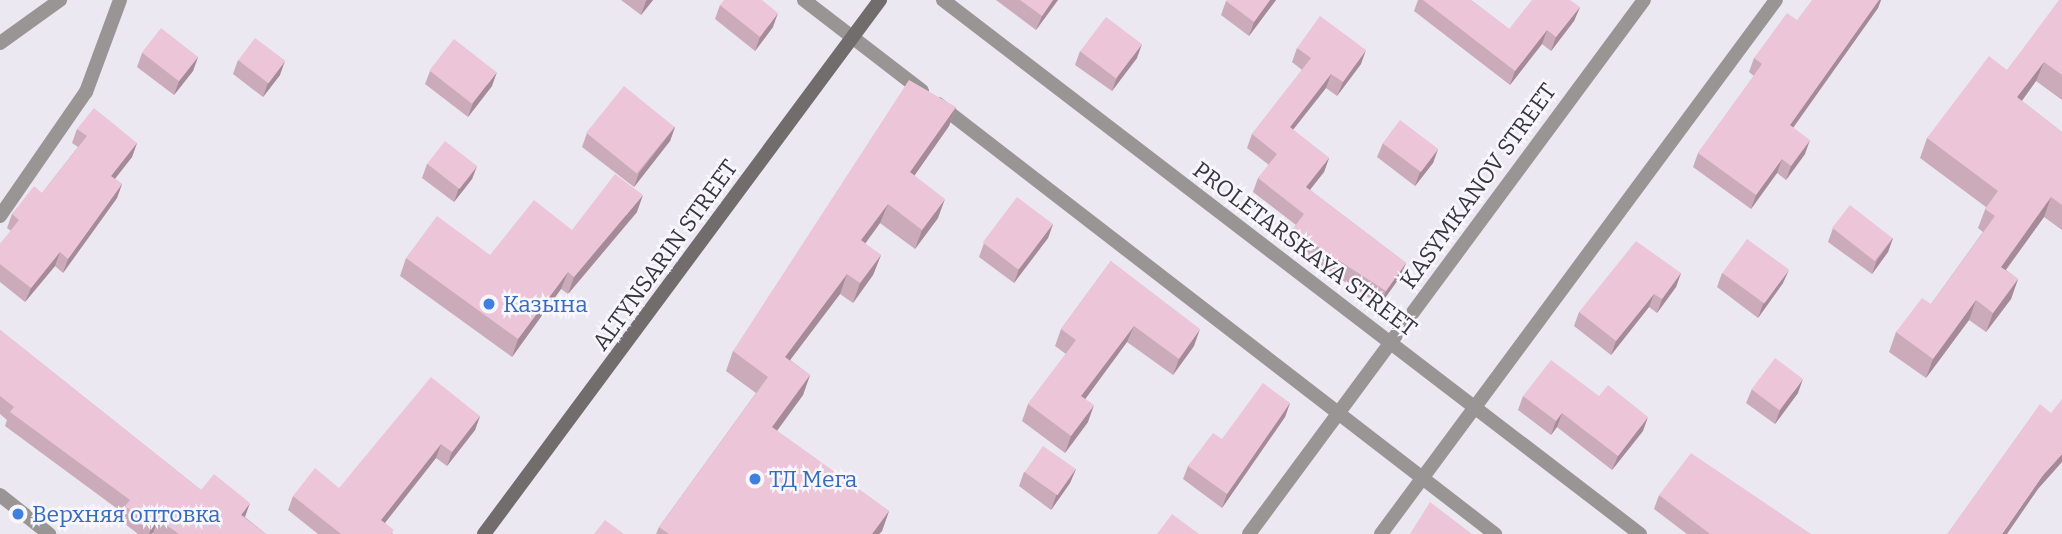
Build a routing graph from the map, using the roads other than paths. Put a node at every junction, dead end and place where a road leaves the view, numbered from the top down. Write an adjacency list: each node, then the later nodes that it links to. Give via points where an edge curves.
1 (60, 0): 9 (street)
2 (120, 0): 10 (street, via 86,92)
3 (804, 0): 8 (street)
4 (880, 0): 8 (street, ALTYNSARIN STREET)
5 (943, 0): 11 (street, PROLETARSKAYA STREET)
6 (1644, 0): 11 (street, KASYMKANOV STREET)
7 (1776, 0): 12 (street)
8 (852, 38): 13 (street); 17 (street, ALTYNSARIN STREET)
9 (0, 43)
10 (0, 216)
11 (1391, 343): 12 (street, PROLETARSKAYA STREET); 13 (street, KASYMKANOV STREET)
12 (1475, 407): 14 (street); 21 (street, PROLETARSKAYA STREET)
13 (1339, 413): 14 (street); 18 (street, KASYMKANOV STREET)
14 (1423, 478): 19 (street); 20 (street)
15 (0, 495): 16 (street)
16 (49, 534)
17 (484, 534)
18 (1249, 534)
19 (1381, 534)
20 (1496, 534)
21 (1640, 534)

